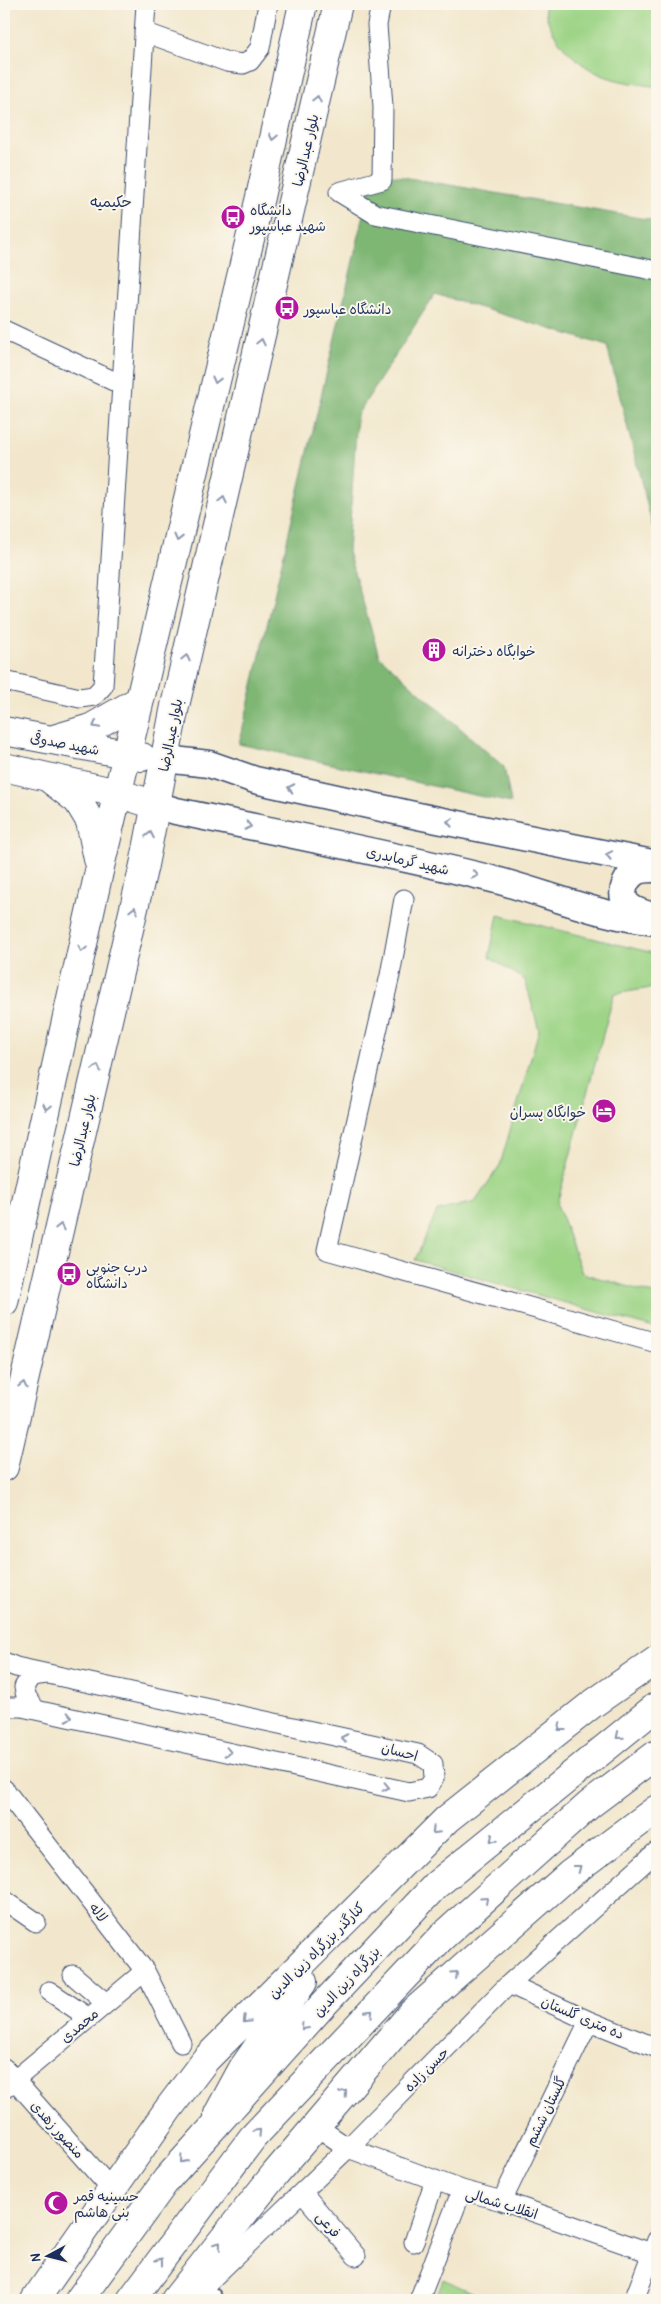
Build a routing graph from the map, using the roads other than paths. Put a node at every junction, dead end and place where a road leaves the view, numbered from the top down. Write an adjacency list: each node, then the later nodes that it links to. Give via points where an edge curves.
1 (146, 4): 6 (street)
2 (268, 4): 6 (street, via 260,48 250,61 243,64 235,65)
3 (302, 4): 11 (main road, one-way to 11, via 258,207)
4 (338, 4): 15 (main road, بلوار عبدالرضا, one-way to 4)
5 (381, 4): 7 (street, via 377,25 383,107 382,180 339,192 375,214)
6 (144, 32): 9 (street)
7 (657, 271)
8 (4, 330): 9 (street)
9 (122, 385): 10 (street, via 103,686 94,696 80,698)
10 (4, 681)
11 (138, 701): 13 (main road, one-way to 13, via 91,728); 14 (main road)
12 (4, 731): 13 (main road, شهید صدوقی)
13 (48, 741): 14 (main road, شهید صدوقی)
14 (126, 755): 15 (main road, شهید صدوقی); 18 (main road)
15 (165, 759): 19 (main road, بلوار عبدالرضا); 20 (main road, one-way to 15, via 255,780 209,764)
16 (4, 768): 17 (main road)
17 (46, 776): 18 (main road); 21 (main road, via 78,802 90,821)
18 (117, 792): 19 (main road); 21 (main road)
19 (156, 805): 25 (main road, شهید گرمابدری, one-way to 25, via 493,879 598,911); 28 (main road, بلوار عبدالرضا, one-way to 19)
20 (657, 864)
21 (100, 867): 26 (main road, one-way to 26)
22 (657, 869): 24 (main road, via 634,873 626,882 623,894 627,904 637,911)
23 (404, 899): 27 (street, via 390,975 327,1250)
24 (657, 917)
25 (657, 922)
26 (4, 1302)
27 (657, 1342)
28 (4, 1466)
29 (657, 1658): 39 (main road, کنارگذر بزرگراه زین الدین, one-way to 39, via 591,1705 447,1819)
30 (4, 1662): 31 (street, احسان)
31 (47, 1674): 34 (street, via 31,1676 24,1687); 34 (street, احسان, one-way to 31, via 409,1792 428,1788 434,1778 433,1764 418,1754)
32 (657, 1706): 53 (main road, بزرگراه زین الدین, one-way to 53, via 436,1885)
33 (4, 1707): 34 (street, احسان)
34 (36, 1710)
35 (657, 1754): 66 (main road, one-way to 35, via 253,2137 442,1937 589,1805)
36 (4, 1789): 42 (street, لاله)
37 (657, 1809): 52 (main road, one-way to 37, via 412,2012 570,1874)
38 (657, 1851): 44 (street, حسن زاده)
39 (389, 1876): 53 (main road, via 291,1997 243,2068); 56 (main road, کنارگذر بزرگراه زین الدین, one-way to 56, via 206,2059)
40 (4, 1900): 41 (street)
41 (36, 1922)
42 (145, 1971): 46 (street, محمدی); 49 (street, لاله)
43 (73, 1975): 46 (street)
44 (509, 1984): 48 (street, ده متری گلستان); 54 (street, حسن زاده)
45 (48, 1991): 47 (street)
46 (106, 2003): 47 (street, محمدی)
47 (88, 2018): 51 (street, محمدی)
48 (589, 2021): 50 (street, ده متری گلستان); 59 (street, گلستان ششم)
49 (181, 2042)
50 (657, 2048)
51 (7, 2079): 56 (street, منصور زهدی)
52 (316, 2126): 54 (street, انقلاب شمالی); 63 (main road, one-way to 52)
53 (206, 2134): 65 (main road, بزرگراه زین الدین, one-way to 65, via 166,2179)
54 (348, 2148): 55 (street, انقلاب شمالی); 58 (street, حسن زاده)
55 (435, 2180): 57 (street, انقلاب شمالی); 60 (street)
56 (112, 2190): 64 (main road, کنارگذر بزرگراه زین الدین)
57 (462, 2190): 59 (street, انقلاب شمالی); 67 (street)
58 (302, 2192): 62 (street, فرعی); 63 (street, حسن زاده)
59 (502, 2201): 61 (street, انقلاب شمالی)
60 (414, 2242)
61 (656, 2249): 68 (street)
62 (356, 2256)
63 (192, 2294)
64 (35, 2300)
65 (79, 2300)
66 (131, 2300)
67 (419, 2300)
68 (634, 2300)

